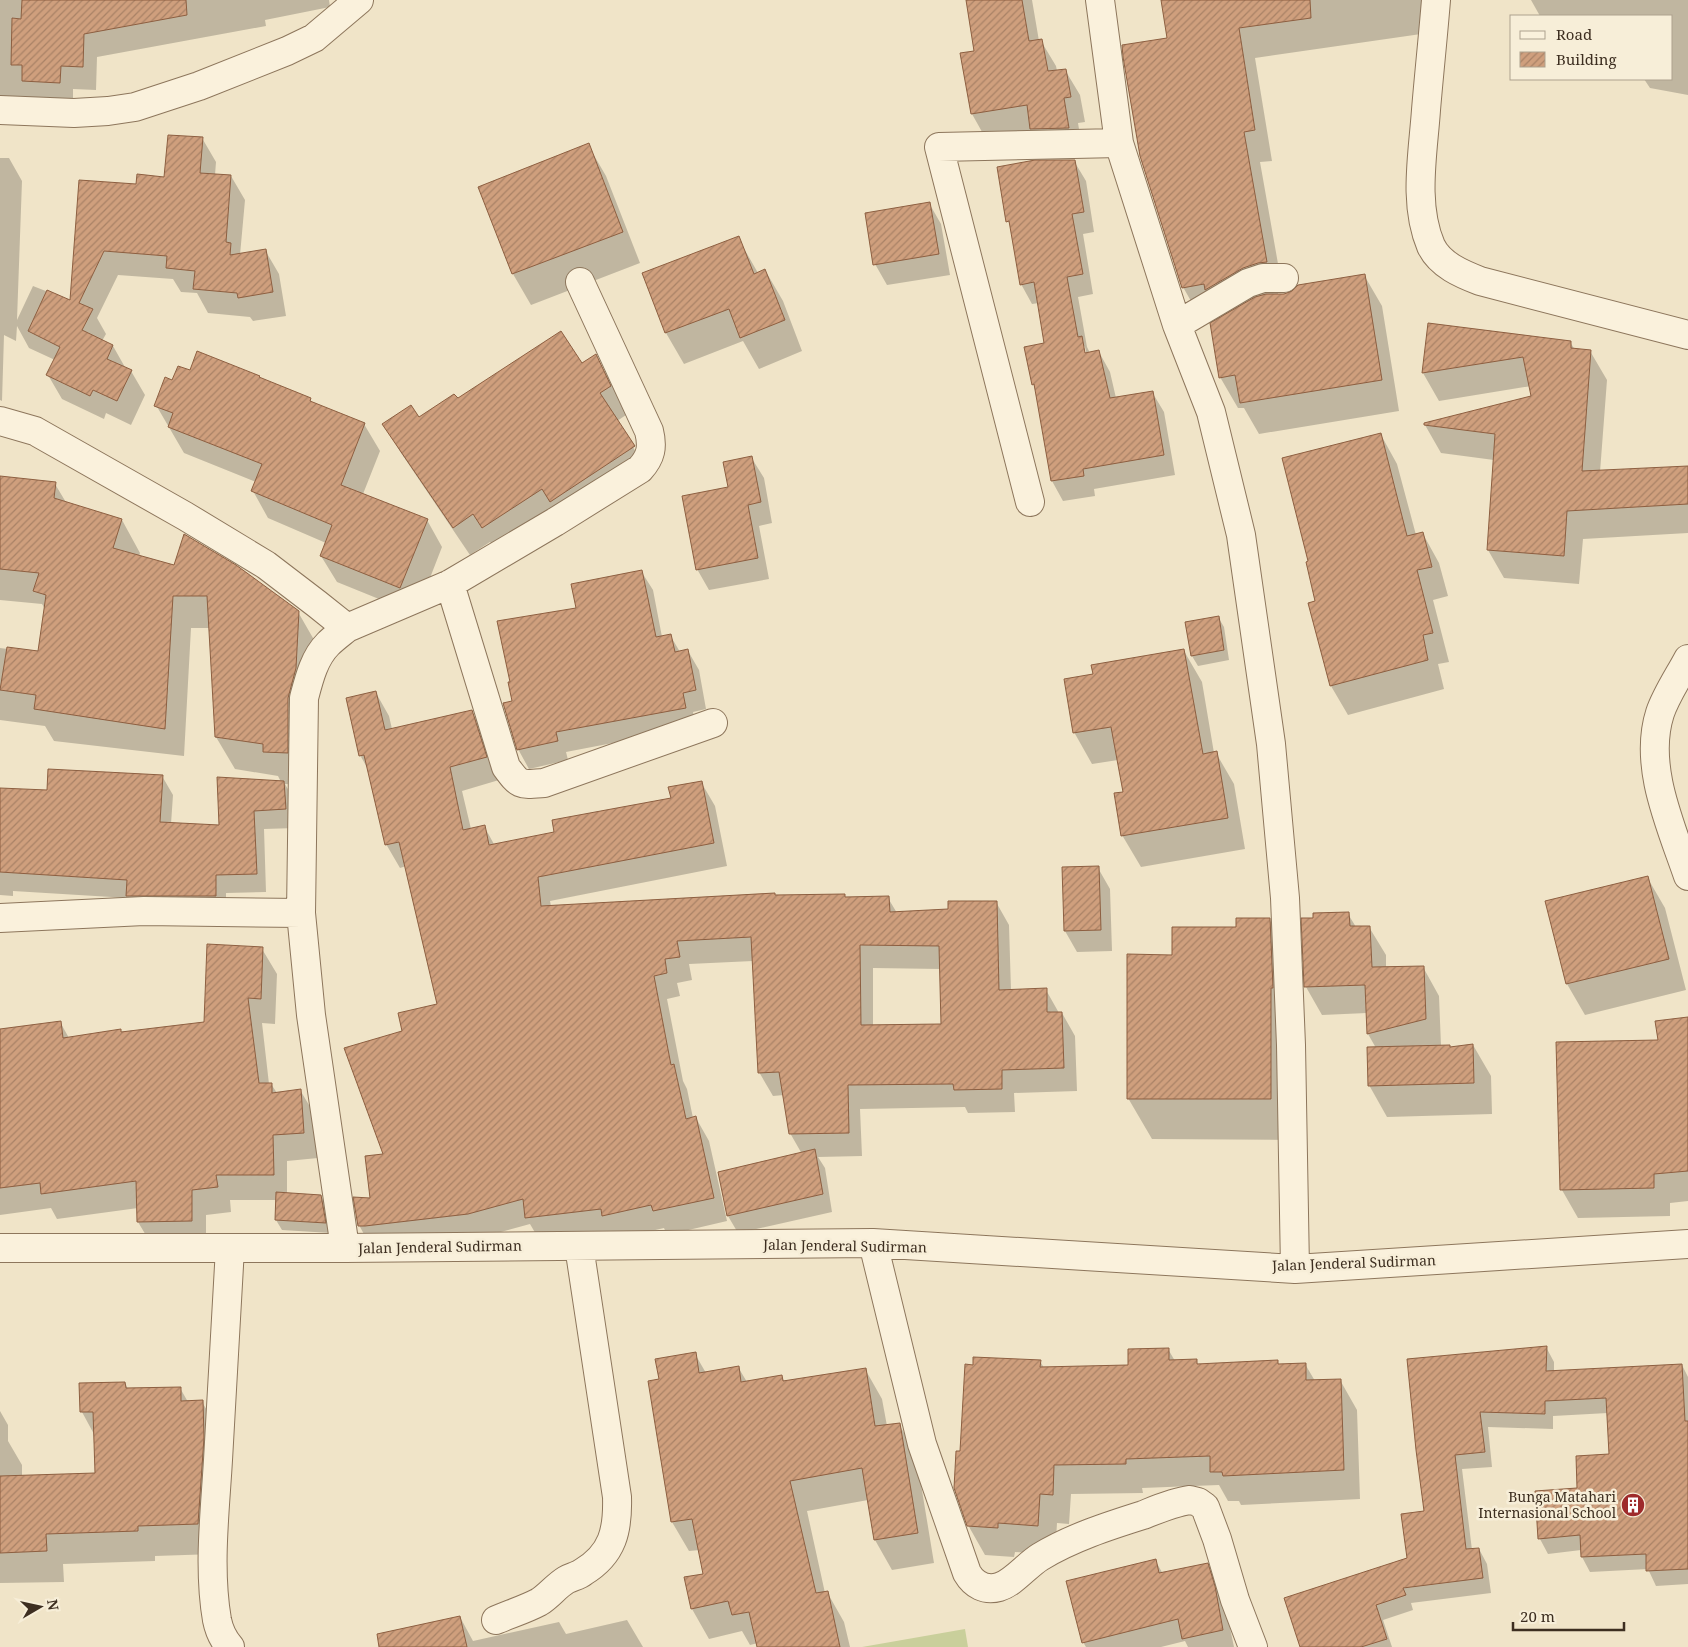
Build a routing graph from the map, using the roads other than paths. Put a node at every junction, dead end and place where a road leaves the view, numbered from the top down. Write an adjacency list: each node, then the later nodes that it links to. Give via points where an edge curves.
1 (359, 0): 4 (street, via 314,38 287,51 199,86 135,106 74,113)
2 (1100, 0): 5 (street)
3 (1436, 0): 9 (street, via 1421,172 1421,208 1432,248 1458,272 1480,281)
4 (0, 110)
5 (1119, 143): 8 (street); 11 (street, via 939,147)
6 (1284, 278): 8 (street, via 1263,278 1248,283)
7 (580, 282): 12 (street, via 650,431 650,454 640,469)
8 (1177, 326): 25 (street, via 1211,412 1241,535 1271,744 1285,908)
9 (1688, 336)
10 (0, 421): 13 (street, via 35,431 185,516 266,566)
11 (1030, 502)
12 (450, 584): 13 (street); 15 (street, via 506,767 517,782 544,784)
13 (347, 628): 17 (street, via 328,644 318,658 304,698)
14 (1688, 659): 16 (street, via 1661,712 1655,750 1660,793)
15 (713, 724)
16 (1688, 876)
17 (301, 913): 18 (street, via 144,911); 24 (street, via 311,1015)
18 (0, 918)
19 (873, 1244): 21 (street, Jalan Jenderal Sudirman); 25 (street, Jalan Jenderal Sudirman); 28 (street, via 922,1444 972,1581 985,1587 999,1587 1040,1557 1074,1540 1190,1500 1205,1507)
20 (1688, 1244): 25 (street, Jalan Jenderal Sudirman)
21 (579, 1246): 24 (street, Jalan Jenderal Sudirman); 26 (street, via 617,1497 615,1528 611,1544 602,1558 566,1580 539,1602)
22 (0, 1248): 23 (street, Jalan Jenderal Sudirman)
23 (230, 1248): 24 (street, Jalan Jenderal Sudirman); 27 (street, via 214,1559 218,1622)
24 (345, 1248)
25 (1295, 1268)
26 (496, 1620)
27 (230, 1647)
28 (1253, 1647)

